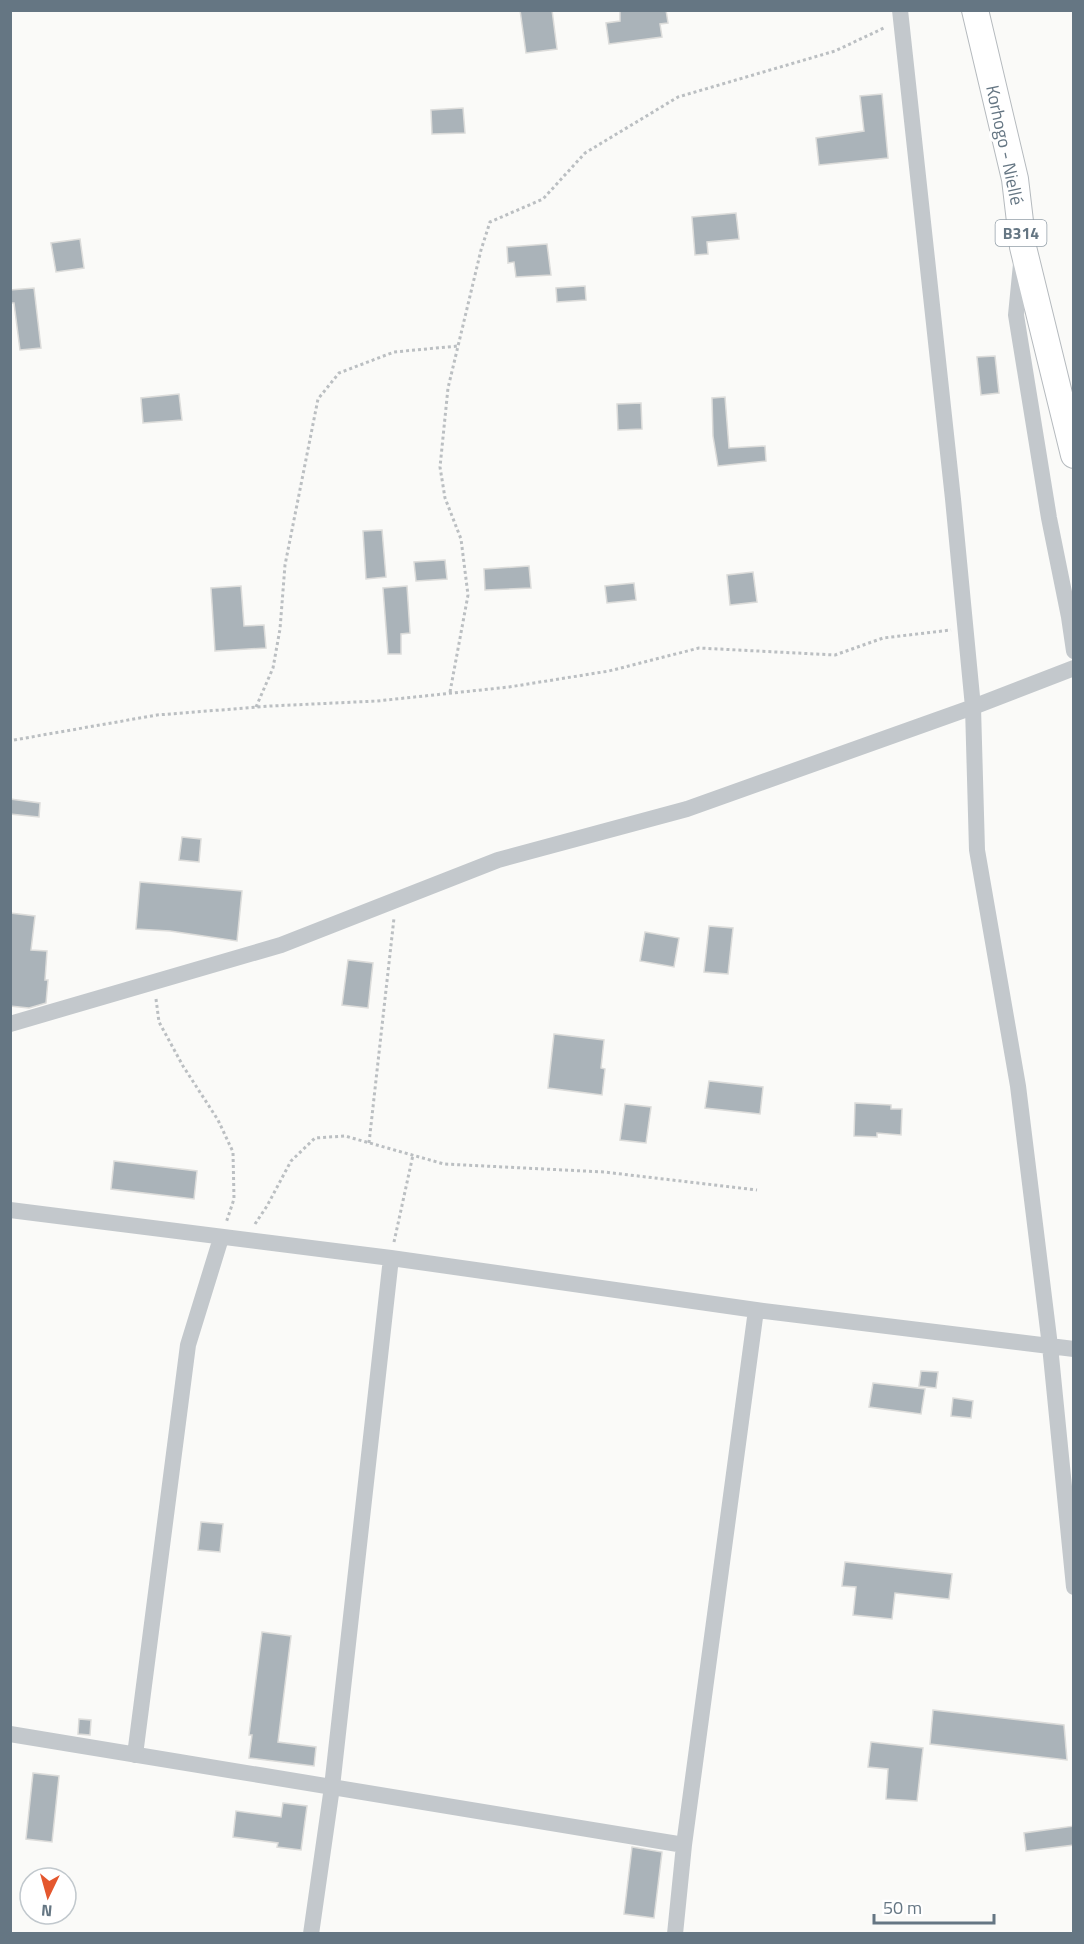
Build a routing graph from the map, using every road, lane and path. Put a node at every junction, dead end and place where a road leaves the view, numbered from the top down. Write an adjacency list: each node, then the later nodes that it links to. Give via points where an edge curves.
1 (975, 10): 3 (main road, Korhogo - Niellé / B314, via 1015,179)
2 (900, 15): 4 (path, via 834,51 678,98 585,153 543,200 490,222); 6 (street)
3 (1023, 247): 5 (main road, Korhogo - Niellé / B314); 7 (street, via 1016,315)
4 (458, 346): 9 (path, via 448,388 440,467 445,498 461,538 468,595); 11 (path, via 394,352 339,373 318,399 285,565 273,668)
5 (1074, 455)
6 (965, 628): 9 (path, via 883,638 835,655 699,648 609,671); 10 (street)
7 (1074, 651)
8 (1074, 668): 10 (street)
9 (450, 693): 11 (path)
10 (973, 706): 13 (street, via 687,809 498,860); 24 (street, via 977,850 1018,1086)
11 (256, 707): 12 (path, via 157,715)
12 (14, 740)
13 (396, 900): 14 (street, via 280,945); 16 (path)
14 (154, 982): 15 (street); 20 (path, via 159,1022 233,1152 234,1199)
15 (10, 1024)
16 (369, 1143): 17 (path); 21 (path, via 345,1136 315,1138 291,1161)
17 (413, 1155): 18 (path, via 444,1164 604,1172); 22 (path)
18 (757, 1190)
19 (10, 1210): 20 (street)
20 (221, 1238): 21 (street); 28 (street, via 188,1345)
21 (244, 1241): 22 (street)
22 (391, 1258): 23 (street); 29 (street)
23 (756, 1310): 24 (street); 30 (street)
24 (1050, 1346): 25 (street); 26 (street)
25 (1074, 1349)
26 (1074, 1587)
27 (10, 1734): 28 (street)
28 (135, 1755): 29 (street)
29 (332, 1787): 30 (street); 31 (street)
30 (684, 1845): 32 (street)
31 (311, 1934)
32 (675, 1934)

